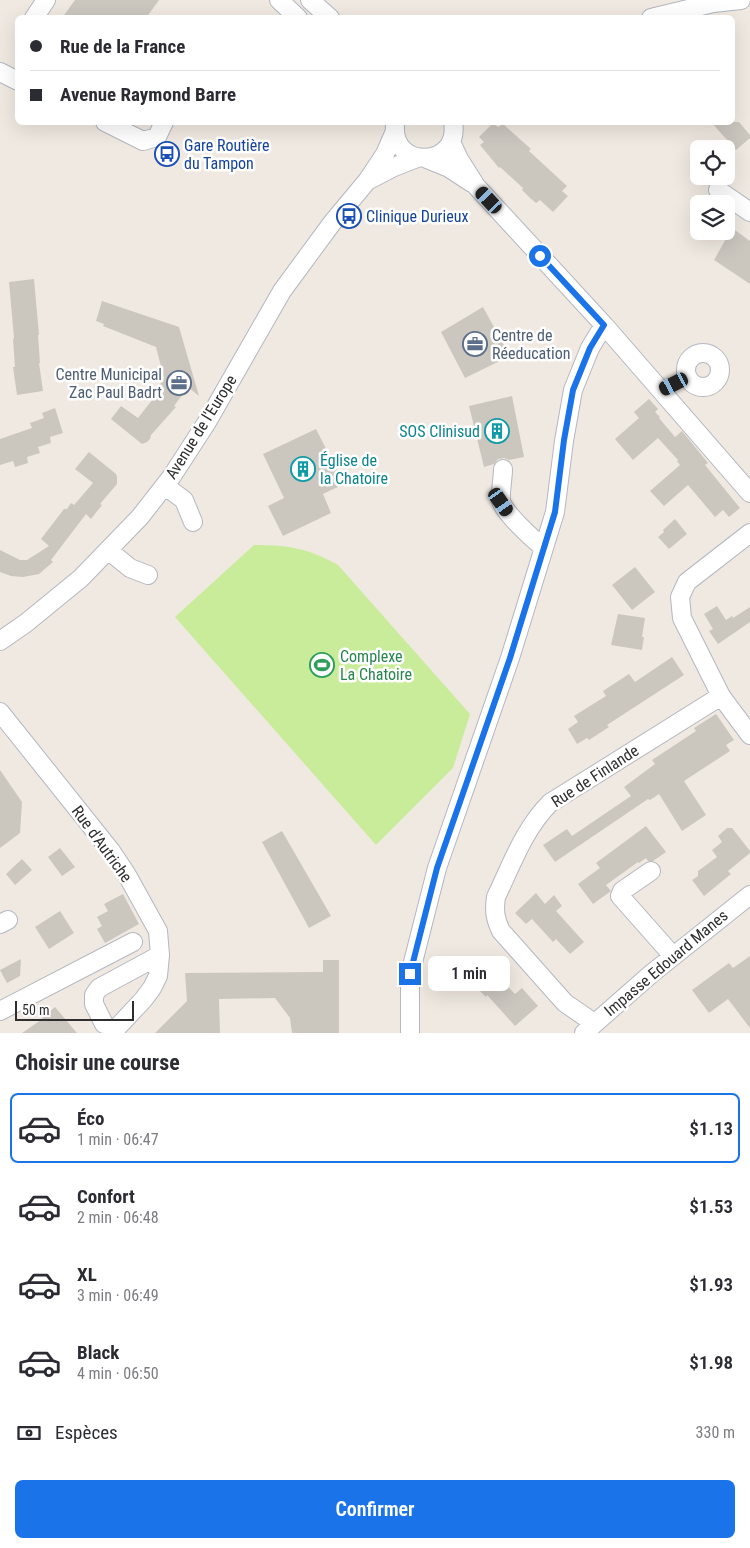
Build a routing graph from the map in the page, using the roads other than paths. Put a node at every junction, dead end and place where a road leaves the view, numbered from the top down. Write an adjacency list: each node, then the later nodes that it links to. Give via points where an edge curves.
1 (46, 0): 5 (street)
2 (279, 0): 6 (street)
3 (310, 0): 7 (street)
4 (741, 0): 8 (street, via 712,3)
5 (36, 15)
6 (295, 15)
7 (327, 15)
8 (663, 15)
9 (0, 72): 10 (street)
10 (15, 80)
11 (111, 125): 12 (street, via 143,141 158,137)
12 (163, 125)
13 (395, 127): 15 (street, via 402,148); 16 (street, Avenue de l'Europe, via 385,154)
14 (454, 130): 15 (street, Avenue de l'Europe, via 447,149 441,154); 17 (street, via 459,159)
15 (422, 158): 16 (street, Avenue de l'Europe, via 394,167); 17 (street, via 449,168)
16 (367, 182): 24 (street, Avenue de l'Europe, via 282,291 207,422)
17 (476, 186): 20 (street)
18 (718, 190): 19 (street)
19 (750, 212)
20 (604, 325): 22 (street); 28 (street, via 590,348 573,390 555,512)
21 (686, 377): 22 (street)
22 (661, 390): 25 (street)
23 (503, 470): 28 (street, via 501,502 529,536)
24 (165, 486): 26 (street, via 184,500); 29 (street, Avenue de l'Europe)
25 (750, 492)
26 (193, 522)
27 (750, 533): 32 (street, via 687,582 680,597 682,618)
28 (544, 548): 43 (street, via 510,658 437,868 410,974)
29 (108, 550): 30 (street, via 130,568); 31 (street, Avenue de l'Europe, via 81,578)
30 (148, 575)
31 (0, 641)
32 (721, 696): 34 (street); 41 (street, Rue de Finlande, via 550,803 529,828 496,896 494,909 501,931)
33 (0, 712): 38 (street, Rue d'Autriche, via 127,875 158,931)
34 (750, 735)
35 (651, 871): 39 (street, via 622,891 620,896)
36 (750, 895): 39 (street, Impasse Edouard Manes)
37 (133, 942): 40 (street)
38 (160, 955): 42 (street, Rue d'Autriche, via 158,976 143,1000 130,1015 116,1016); 42 (street, via 98,988 94,1004)
39 (673, 956): 41 (street, Impasse Edouard Manes)
40 (0, 1011)
41 (589, 1028)
42 (103, 1030)
43 (410, 1033)

